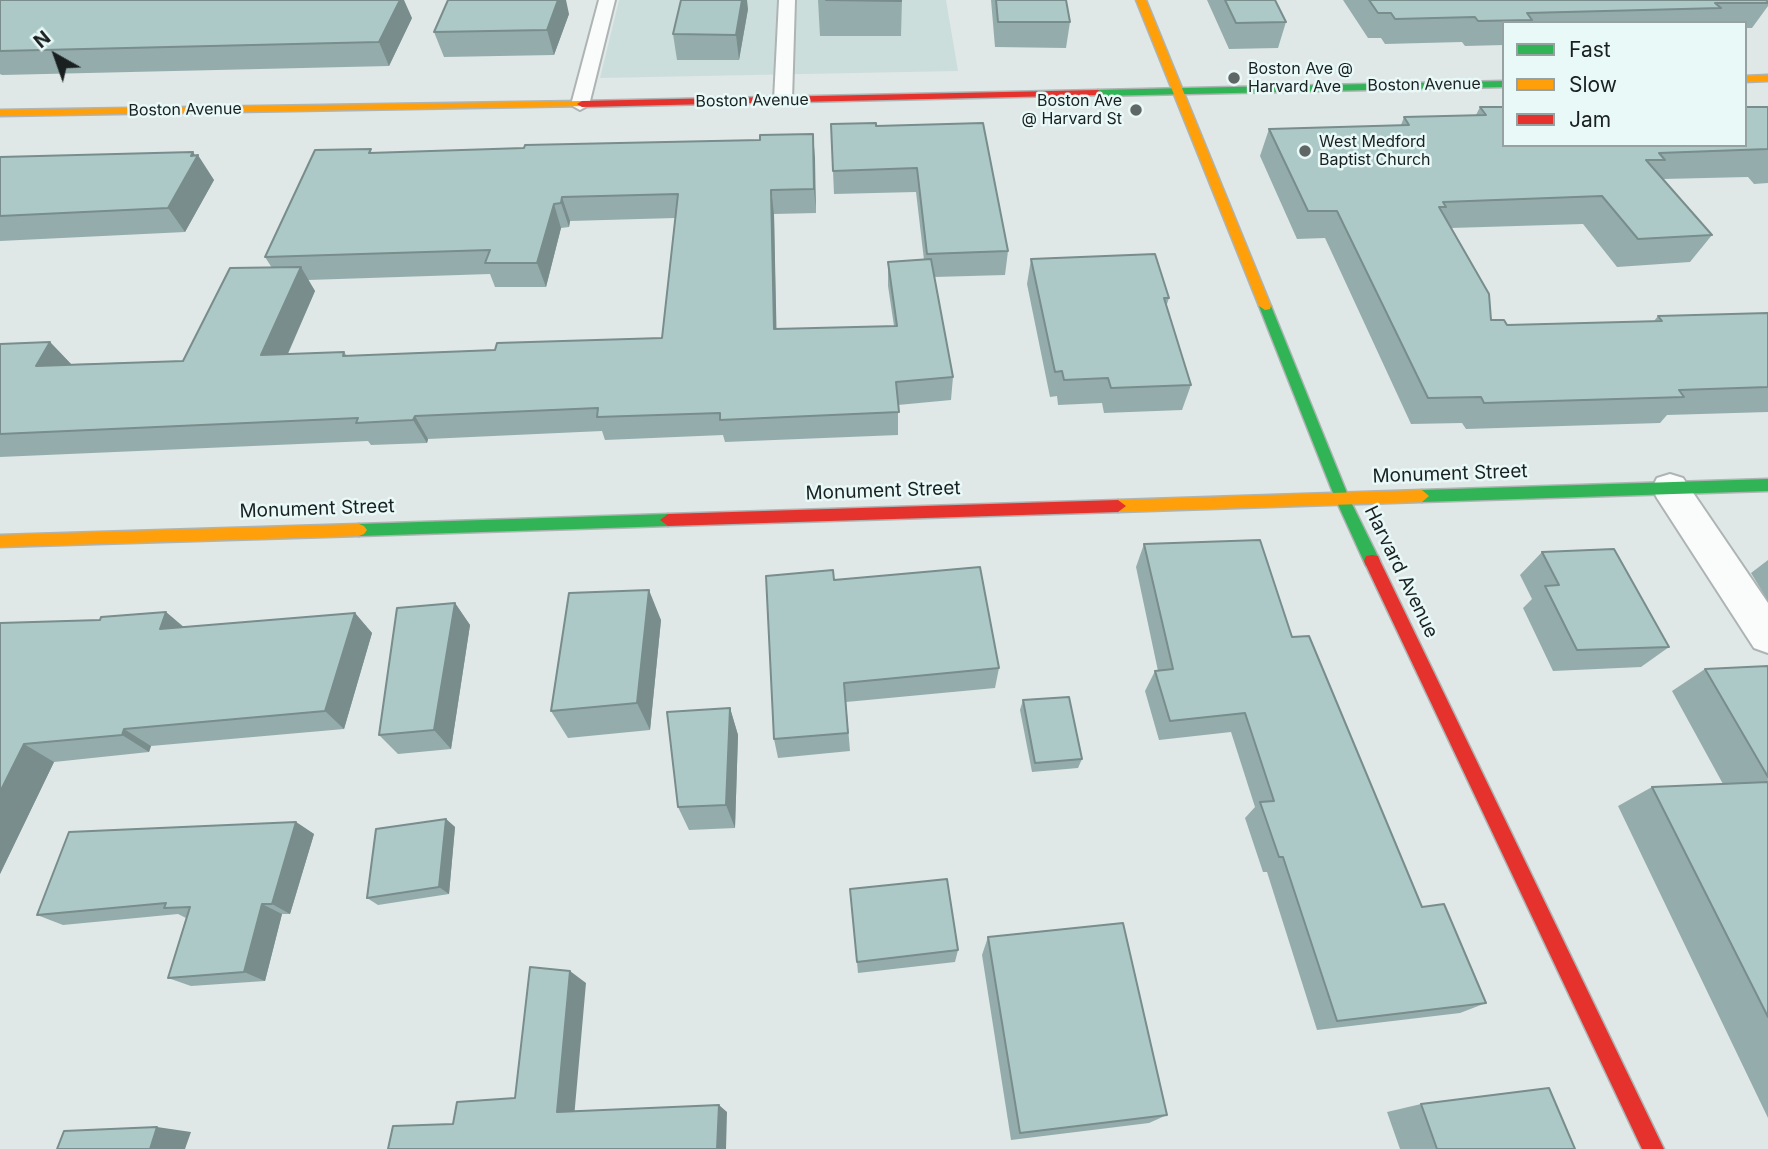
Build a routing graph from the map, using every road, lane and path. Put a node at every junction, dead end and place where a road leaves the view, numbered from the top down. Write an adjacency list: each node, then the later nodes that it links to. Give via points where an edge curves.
1 (607, 0): 9 (lane)
2 (788, 0): 8 (lane)
3 (1141, 0): 7 (street, Harvard Avenue)
4 (1768, 78): 5 (street)
5 (1747, 79)
6 (1502, 84): 7 (street, Boston Avenue)
7 (1177, 90): 8 (street, Boston Avenue); 13 (street, Harvard Avenue)
8 (783, 100): 9 (street, Boston Avenue)
9 (580, 104): 10 (street, Boston Avenue)
10 (0, 113)
11 (1768, 485): 12 (street, Monument Street)
12 (1670, 488): 13 (street, Monument Street); 15 (street)
13 (1342, 498): 14 (street, Monument Street); 16 (street, Harvard Avenue)
14 (0, 541)
15 (1768, 636)
16 (1653, 1149)

